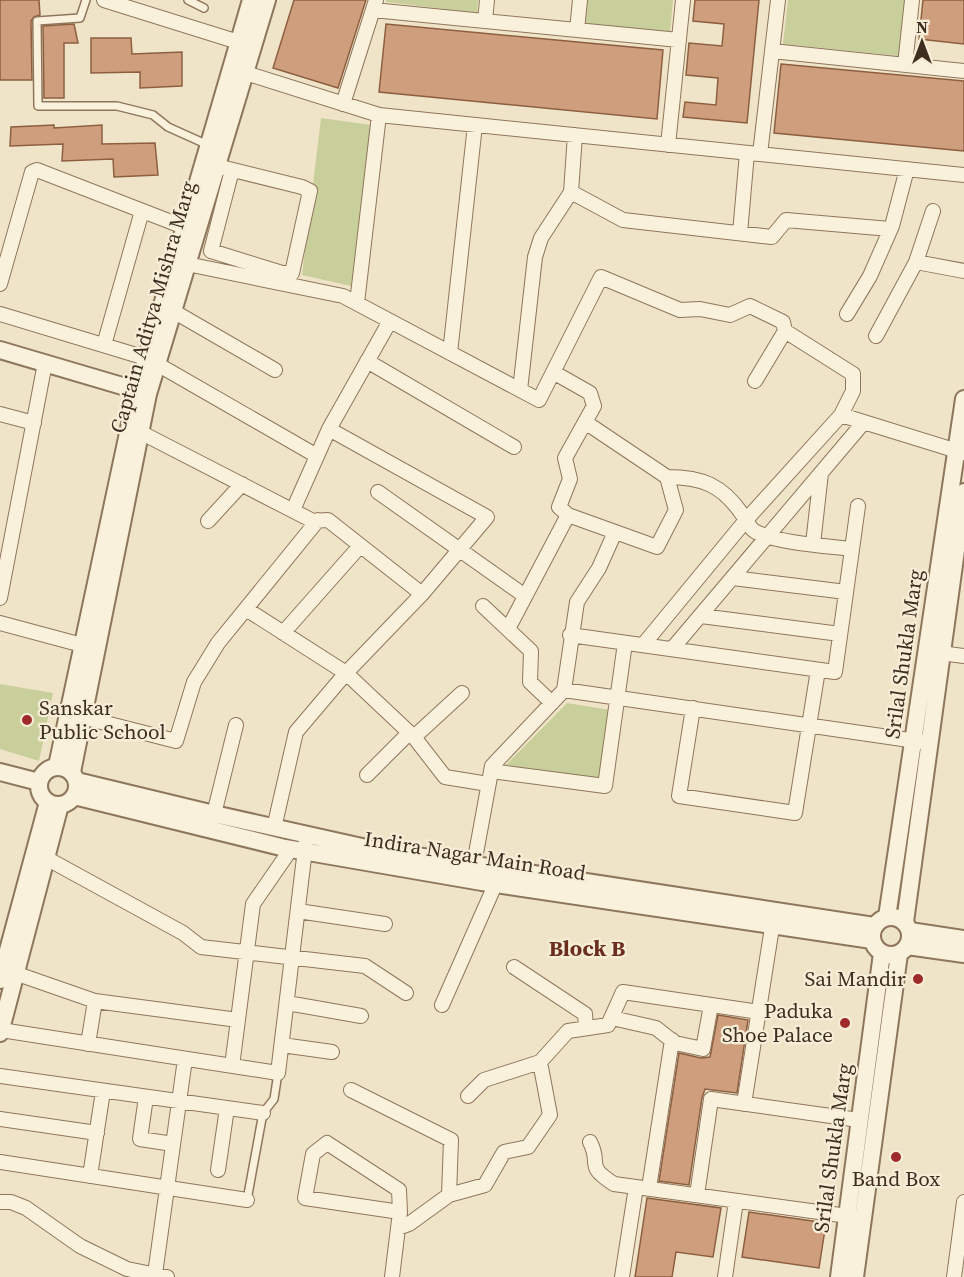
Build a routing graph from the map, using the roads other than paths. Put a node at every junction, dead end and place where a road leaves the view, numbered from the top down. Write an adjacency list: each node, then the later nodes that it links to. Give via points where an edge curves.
1 (86, 0): 25 (lane, via 80,18 37,21 38,106 117,106 153,115 168,127)
2 (104, 0): 16 (street)
3 (189, 0): 12 (lane)
4 (251, 0): 16 (street, Captain Aditya Mishra Marg)
5 (267, 0): 16 (street, Captain Aditya Mishra Marg)
6 (487, 0): 13 (street)
7 (580, 0): 14 (street)
8 (683, 0): 15 (street)
9 (778, 0): 17 (street)
10 (912, 0): 18 (street)
11 (374, 5): 13 (street); 21 (street)
12 (204, 8)
13 (485, 21): 14 (street)
14 (577, 30): 15 (street)
15 (679, 40): 26 (street)
16 (246, 44): 19 (street, Captain Aditya Mishra Marg)
17 (772, 51): 18 (street); 27 (street)
18 (905, 65): 20 (street)
19 (238, 71): 21 (street); 25 (street, Captain Aditya Mishra Marg); 28 (street, Captain Aditya Mishra Marg)
20 (964, 71)
21 (343, 104): 22 (street)
22 (379, 115): 23 (street); 41 (street)
23 (475, 125): 24 (street); 50 (street)
24 (575, 135): 26 (street); 31 (street)
25 (208, 145): 34 (street, Captain Aditya Mishra Marg)
26 (668, 145): 27 (street)
27 (754, 154): 29 (street); 36 (street)
28 (225, 168): 28 (street, via 310,191 292,273 211,251); 38 (street, Captain Aditya Mishra Marg)
29 (907, 169): 30 (street); 35 (street)
30 (964, 175)
31 (571, 192): 36 (street, via 623,220); 57 (street, via 541,238 535,256)
32 (142, 211): 34 (street); 40 (street, via 37,170 32,172); 48 (street)
33 (933, 211): 37 (street)
34 (184, 227): 51 (street, Captain Aditya Mishra Marg)
35 (891, 229): 36 (street, via 786,220 772,237); 44 (street)
36 (740, 233)
37 (916, 262): 39 (street); 47 (street)
38 (187, 264): 41 (street, via 343,296); 42 (street, Captain Aditya Mishra Marg)
39 (964, 271)
40 (0, 284)
41 (357, 303): 45 (street)
42 (173, 310): 51 (street, Captain Aditya Mishra Marg); 54 (street)
43 (0, 314): 48 (street)
44 (847, 314)
45 (390, 321): 50 (street); 52 (street)
46 (785, 331): 55 (street, via 783,322 750,306 730,315 680,310 601,277); 56 (street); 61 (street, via 853,374 853,391)
47 (876, 336)
48 (104, 345): 51 (street)
49 (0, 350): 53 (street)
50 (450, 353): 57 (street)
51 (152, 361): 58 (street, Captain Aditya Mishra Marg); 69 (street)
52 (367, 361): 65 (street); 67 (street)
53 (45, 363): 58 (street); 64 (street)
54 (275, 370)
55 (553, 372): 57 (street, via 539,400); 62 (street, via 590,393 594,406)
56 (755, 381)
57 (520, 390)
58 (143, 392): 66 (street, Captain Aditya Mishra Marg); 101 (street, Captain Aditya Mishra Marg)
59 (964, 399): 68 (street, Srilal Shukla Marg)
60 (0, 414): 64 (street)
61 (841, 415): 63 (street); 79 (street)
62 (585, 422): 71 (street); 77 (street, via 565,458 570,479 559,507)
63 (864, 422): 68 (street); 70 (street)
64 (34, 423): 91 (street)
65 (329, 429): 69 (street); 86 (street, via 487,517)
66 (140, 432): 72 (street); 113 (street, Captain Aditya Mishra Marg)
67 (514, 447)
68 (960, 452): 104 (street, Srilal Shukla Marg)
69 (317, 456): 76 (street)
70 (821, 473): 82 (street); 83 (street)
71 (667, 477): 79 (street, via 709,483 728,496); 81 (street, via 676,510 657,547)
72 (242, 484): 76 (street); 80 (street)
73 (378, 492): 86 (street)
74 (964, 492): 104 (street, Srilal Shukla Marg)
75 (858, 507): 85 (street)
76 (293, 510): 78 (street)
77 (568, 515): 81 (street); 90 (street)
78 (318, 520): 84 (street, via 328,520); 93 (street)
79 (746, 520): 82 (street, via 752,531); 102 (street)
80 (208, 521)
81 (615, 532): 99 (street, via 599,568 577,602)
82 (767, 537): 83 (street); 87 (street)
83 (813, 544): 85 (street)
84 (360, 546): 89 (street); 97 (street)
85 (852, 549): 88 (street)
86 (460, 550): 89 (street); 90 (street)
87 (733, 578): 88 (street); 94 (street)
88 (846, 592): 98 (street)
89 (422, 594): 107 (street)
90 (525, 596): 96 (street)
91 (0, 598)
92 (483, 606): 96 (street)
93 (246, 609): 97 (street); 113 (street, via 194,682 176,741)
94 (701, 616): 98 (street); 103 (street)
95 (0, 623): 101 (street)
96 (508, 629): 111 (street, via 531,651 530,682)
97 (283, 633): 107 (street)
98 (840, 634): 106 (street, via 835,672)
99 (570, 635): 100 (street); 108 (street)
100 (625, 643): 102 (street); 110 (street)
101 (82, 645): 122 (street, Captain Aditya Mishra Marg)
102 (643, 645): 103 (street)
103 (672, 650): 106 (street)
104 (934, 652): 105 (street); 117 (street, Srilal Shukla Marg)
105 (964, 656)
106 (818, 670): 115 (street)
107 (346, 674): 116 (street); 124 (street, via 296,732)
108 (564, 690): 110 (street); 111 (street)
109 (462, 693): 116 (street)
110 (617, 698): 112 (street); 120 (street, via 605,786)
111 (552, 703): 120 (street, via 492,766)
112 (693, 708): 115 (street); 115 (street, via 680,796 784,812 795,813)
113 (82, 717): 122 (street, Captain Aditya Mishra Marg)
114 (236, 725): 123 (street)
115 (809, 725): 117 (street)
116 (411, 735): 119 (street); 120 (street, via 446,777)
117 (922, 741): 132 (street, Srilal Shukla Marg)
118 (0, 771): 121 (street)
119 (368, 775)
120 (490, 778): 127 (street)
121 (39, 782): 122 (street, via 40,792); 122 (street, via 47,770)
122 (65, 787): 123 (street, Indira Nagar Main Road); 125 (street, Indira Nagar Main Road); 126 (street, Captain Aditya Mishra Marg); 138 (street, Captain Aditya Mishra Marg)
123 (214, 814): 124 (street, Indira Nagar Main Road)
124 (274, 828): 125 (street, Indira Nagar Main Road)
125 (301, 845): 127 (street, Indira Nagar Main Road, via 371,849); 129 (street); 134 (street, via 253,904)
126 (46, 858): 134 (street, via 183,933 201,947); 138 (street, Captain Aditya Mishra Marg)
127 (472, 872): 128 (street, Indira Nagar Main Road)
128 (499, 876): 130 (street, Indira Nagar Main Road); 142 (street)
129 (298, 911): 131 (street); 136 (street)
130 (773, 917): 132 (street, Indira Nagar Main Road); 144 (street)
131 (385, 924)
132 (892, 936): 133 (street, Indira Nagar Main Road); 135 (street, Indira Nagar Main Road); 168 (street, Srilal Shukla Marg); 184 (street, Srilal Shukla Marg)
133 (964, 939)
134 (246, 953): 136 (street); 147 (street)
135 (964, 954)
136 (292, 958): 139 (street, via 365,966); 141 (street)
137 (514, 967): 148 (street, via 585,1014)
138 (5, 977): 140 (street); 149 (street, Captain Aditya Mishra Marg)
139 (406, 993)
140 (94, 1001): 147 (street); 151 (street)
141 (287, 1003): 145 (street); 152 (street)
142 (441, 1005)
143 (711, 1005): 144 (street); 146 (street, via 623,992); 150 (street, via 704,1049)
144 (759, 1012): 164 (street)
145 (361, 1016)
146 (612, 1018): 148 (street, via 608,1025); 150 (street, via 656,1028)
147 (238, 1020): 156 (street)
148 (586, 1028): 155 (street, via 568,1031)
149 (0, 1032): 151 (street)
150 (672, 1040): 175 (street)
151 (88, 1044): 154 (street)
152 (282, 1045): 153 (street); 157 (street)
153 (332, 1052)
154 (185, 1059): 156 (street); 163 (street)
155 (540, 1062): 161 (street, via 484,1080); 177 (street, via 550,1115 534,1139 528,1147 504,1152 485,1185)
156 (232, 1066): 157 (street)
157 (278, 1073): 166 (lane, via 274,1099)
158 (0, 1077): 160 (street)
159 (351, 1090): 177 (street, via 451,1140)
160 (103, 1091): 162 (street); 169 (street)
161 (468, 1096)
162 (146, 1097): 163 (street); 171 (street, via 140,1139)
163 (179, 1102): 165 (street); 171 (street)
164 (744, 1104): 168 (street); 178 (street, via 711,1099)
165 (227, 1108): 166 (street); 173 (street)
166 (263, 1113): 179 (lane)
167 (0, 1119): 169 (street)
168 (860, 1120): 184 (street, Srilal Shukla Marg)
169 (97, 1133): 174 (street)
170 (590, 1142): 175 (street, via 598,1173 614,1184)
171 (173, 1144): 176 (street)
172 (0, 1162): 174 (street)
173 (218, 1170)
174 (90, 1176): 176 (street)
175 (643, 1187): 178 (street); 188 (street)
176 (167, 1188): 179 (street); 186 (street)
177 (449, 1194): 185 (street)
178 (697, 1195): 180 (street)
179 (247, 1200)
180 (736, 1200): 184 (street); 189 (street)
181 (0, 1202): 186 (street, via 26,1208 80,1246 127,1269)
182 (964, 1208): 192 (street)
183 (400, 1212): 183 (street, via 399,1190 327,1143 313,1154 305,1198); 185 (street)
184 (855, 1217): 190 (street, Srilal Shukla Marg); 191 (street, Srilal Shukla Marg)
185 (398, 1228): 187 (street)
186 (161, 1276)
187 (392, 1277)
188 (622, 1277)
189 (725, 1277)
190 (839, 1277)
191 (855, 1277)
192 (954, 1277)

